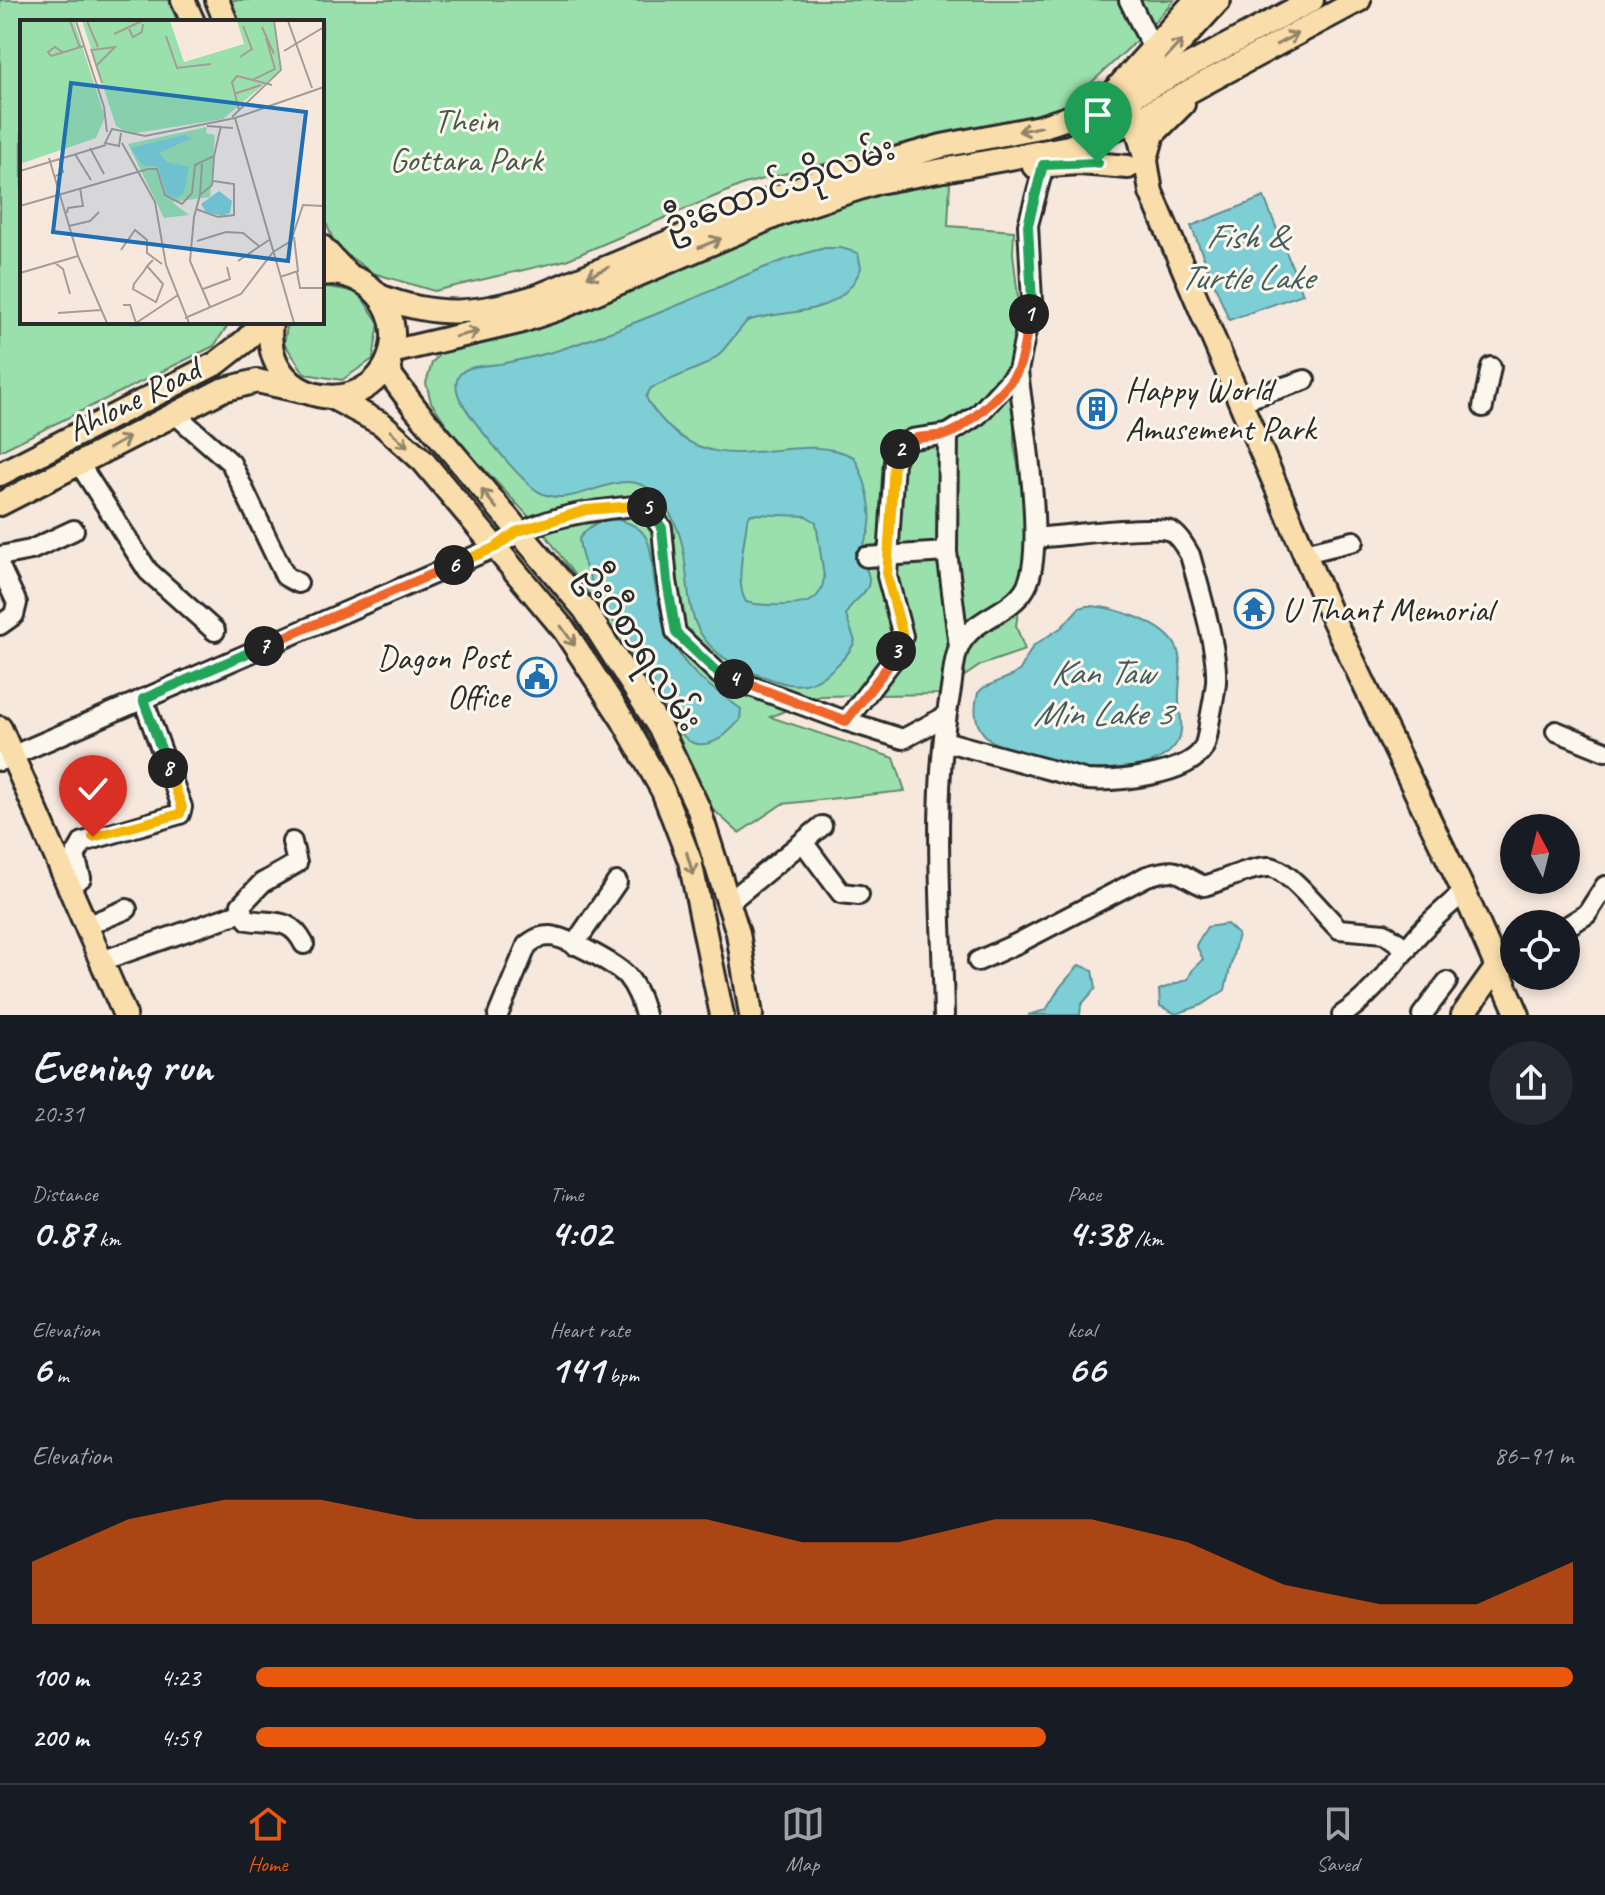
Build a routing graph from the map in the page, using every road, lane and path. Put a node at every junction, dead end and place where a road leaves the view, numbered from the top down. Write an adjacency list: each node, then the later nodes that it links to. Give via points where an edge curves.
1 (183, 0): 8 (main road)
2 (217, 0): 9 (main road)
3 (1129, 0): 10 (street)
4 (1219, 0): 7 (main road)
5 (1312, 0): 11 (main road, ဦးထောင်ဘိုလမ်း)
6 (1359, 0): 12 (main road, ဦးထောင်ဘိုလမ်း, one-way to 6)
7 (1199, 10): 10 (main road); 11 (main road, via 1206,40); 13 (main road, one-way to 7)
8 (192, 20)
9 (225, 20)
10 (1152, 47): 14 (main road)
11 (1221, 49): 13 (main road, ဦးထောင်ဘိုလမ်း)
12 (1218, 75): 15 (main road, ဦးထောင်ဘိုလမ်း); 18 (main road, via 1153,134)
13 (1129, 98): 14 (main road, ဦးထောင်ဘိုလမ်း); 15 (main road)
14 (1104, 107): 16 (main road); 22 (main road, ဦးထောင်ဘိုလမ်း, one-way to 22, via 816,181 565,287 506,306 441,312 409,308)
15 (1134, 121): 16 (main road, ဦးထောင်ဘိုလမ်း); 18 (main road)
16 (1112, 131): 17 (main road, ဦးထောင်ဘိုလမ်း); 18 (main road)
17 (1046, 158): 18 (main road); 25 (main road, ဦးထောင်ဘိုလမ်း, one-way to 17, via 546,313 780,214 878,182); 27 (street, via 1028,225 1032,301)
18 (1137, 164): 31 (main road)
19 (324, 249): 21 (main road)
20 (324, 274): 21 (main road)
21 (348, 275): 22 (main road, ဦးထောင်ဘိုလမ်း)
22 (379, 296): 25 (main road, via 392,322)
23 (261, 324): 36 (main road, via 217,363)
24 (271, 324): 29 (main road, via 268,343 279,371)
25 (390, 357): 30 (main road, via 362,389); 39 (main road, ဦးဝီစာရလမ်း, one-way to 25, via 391,376)
26 (1491, 367): 32 (street)
27 (1018, 371): 34 (street, via 978,415); 40 (street)
28 (1305, 380): 31 (street)
29 (302, 391): 30 (main road, Ahlone Road); 33 (main road, Ahlone Road, via 257,381 222,390)
30 (333, 398): 42 (main road, ဦးဝီစာရလမ်း, one-way to 42, via 382,424 423,461)
31 (1241, 401): 44 (main road)
32 (1483, 407)
33 (175, 414): 35 (main road, Ahlone Road, one-way to 33); 49 (street, via 231,463 285,576)
34 (948, 434): 43 (street); 46 (street, via 902,444 894,462)
35 (80, 465): 37 (main road, Ahlone Road); 51 (street, via 148,571)
36 (0, 474)
37 (0, 504)
38 (74, 530): 45 (street, via 31,550)
39 (516, 532): 42 (street); 55 (street, via 586,510 645,505 662,528 676,633 720,675); 61 (main road, ဦးဝီစာရလမ်း, via 585,610)
40 (1037, 538): 52 (street, via 1026,586); 58 (street, via 1149,529 1170,531 1182,542 1190,555 1214,659 1216,680 1202,751 1165,771 1100,781)
41 (1354, 541): 44 (street)
42 (496, 547): 53 (street); 62 (main road, ဦးဝီစာရလမ်း, one-way to 62, via 565,631)
43 (947, 552): 46 (street); 52 (street)
44 (1305, 553): 69 (main road)
45 (0, 556)
46 (887, 556): 47 (street); 55 (street, via 903,636 892,661)
47 (866, 557)
48 (0, 567): 50 (street, via 17,603 14,615)
49 (298, 583)
50 (0, 625)
51 (215, 631)
52 (959, 647): 54 (street)
53 (143, 699): 60 (street); 67 (street, via 182,807 180,814 83,842 75,856 81,878)
54 (946, 716): 55 (street, via 903,739); 58 (street)
55 (846, 721)
56 (0, 728): 60 (main road)
57 (1556, 731): 59 (street)
58 (944, 741): 91 (street, via 938,797)
59 (1605, 751)
60 (6, 758): 67 (main road)
61 (679, 767): 62 (main road); 72 (main road, ဦးဝီစာရလမ်း, via 699,810)
62 (656, 779): 76 (main road, ဦးဝီစာရလမ်း, one-way to 76, via 690,861)
63 (822, 826): 65 (street)
64 (292, 842): 73 (street, via 297,863 262,883 241,905)
65 (803, 842): 70 (street, via 841,893); 72 (street)
66 (617, 882): 78 (street)
67 (68, 886): 75 (main road)
68 (1605, 886): 74 (street)
69 (1464, 892): 79 (street); 80 (main road)
70 (859, 895)
71 (127, 909): 75 (street)
72 (731, 911): 76 (main road); 90 (main road, ဦးဝီစာရလမ်း)
73 (242, 912): 77 (street, via 248,920 292,927); 81 (street)
74 (1580, 918)
75 (86, 926): 81 (main road)
76 (705, 926): 89 (main road, ဦးဝီစာရလမ်း)
77 (304, 944)
78 (574, 945): 87 (street, via 553,936 527,945); 88 (street, via 626,975)
79 (1407, 949): 82 (street, via 1384,933 1339,929 1277,869 1263,868 1204,886 1167,870); 92 (street)
80 (1500, 954)
81 (101, 961): 86 (main road)
82 (978, 961)
83 (1500, 969): 94 (main road)
84 (1447, 982): 93 (street)
85 (1512, 990): 95 (main road)
86 (125, 1015)
87 (498, 1015)
88 (645, 1015)
89 (722, 1015)
90 (751, 1015)
91 (944, 1015)
92 (1342, 1015)
93 (1422, 1015)
94 (1463, 1015)
95 (1518, 1015)

